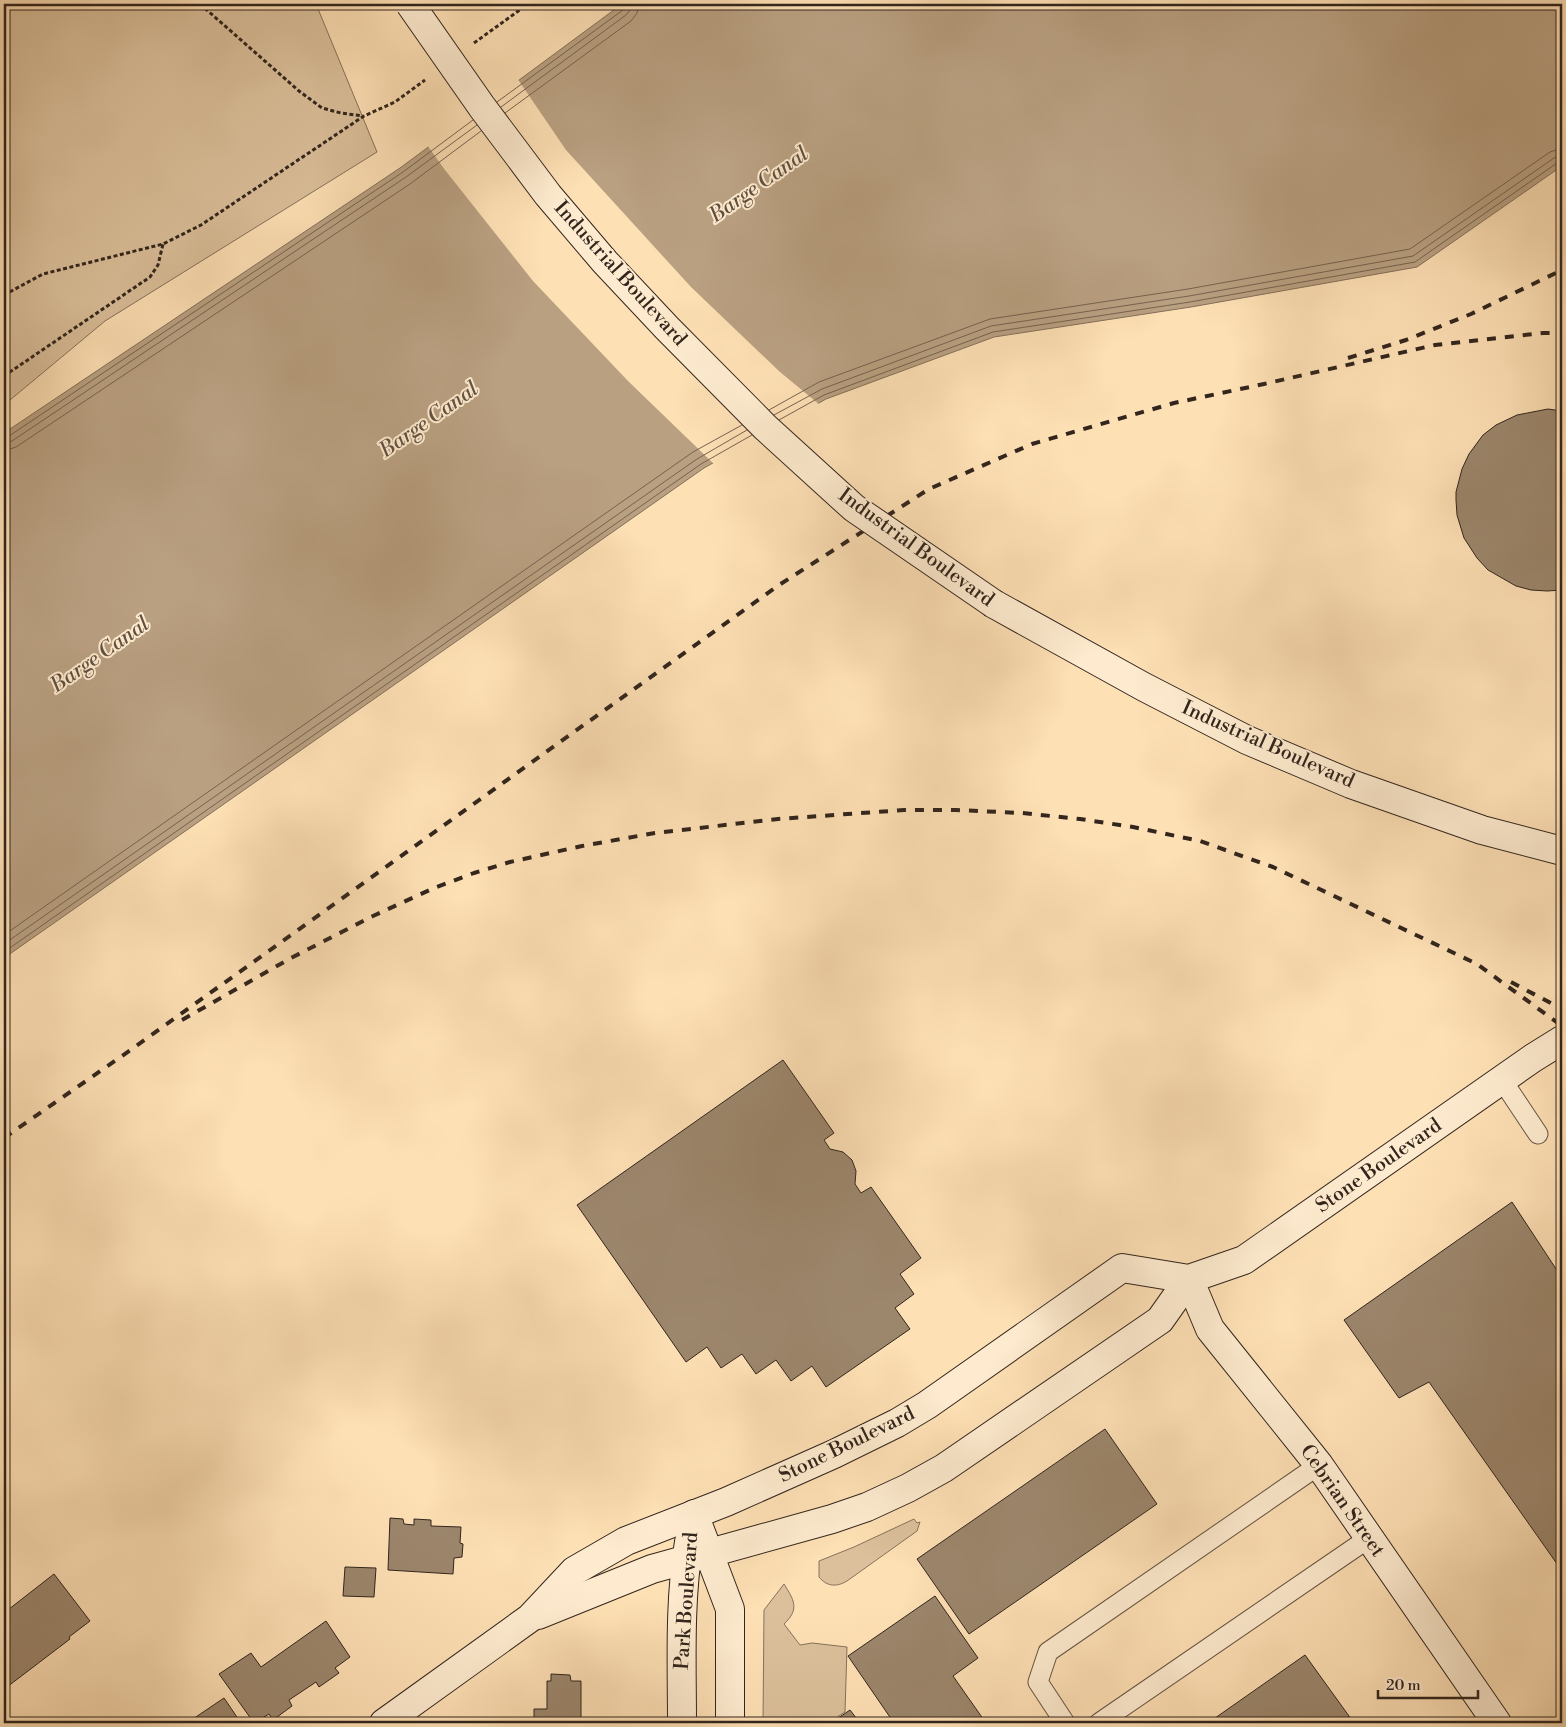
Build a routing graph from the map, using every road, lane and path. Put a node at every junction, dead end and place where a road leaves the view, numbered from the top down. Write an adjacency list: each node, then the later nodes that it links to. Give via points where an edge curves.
1 (200, 4): 3 (path, via 322,108 364,116 201,225)
2 (409, 4): 6 (street, Industrial Boulevard, bridge, via 548,195 605,262 765,427 854,508 994,604 1247,740 1360,787 1482,830)
3 (163, 244): 4 (path, via 43,274); 5 (path, via 158,266 150,276)
4 (4, 295)
5 (4, 376)
6 (1562, 851)
7 (1562, 1040): 8 (street, Stone Boulevard)
8 (1502, 1080): 9 (lane); 10 (street, Stone Boulevard, via 1244,1260)
9 (1538, 1134)
10 (1189, 1279): 11 (street, Cebrian Street, via 1210,1329); 12 (street, Stone Boulevard, via 1122,1268 897,1423 850,1447); 14 (street, Stone Boulevard, via 1160,1320 944,1468 908,1488 841,1516)
11 (1319, 1465): 13 (street, Cebrian Street); 19 (lane, via 1048,1652 1038,1682)
12 (694, 1514): 14 (street, Park Boulevard); 15 (street, Stone Boulevard, via 626,1541 574,1571)
13 (1369, 1538): 20 (lane); 21 (street, Cebrian Street)
14 (698, 1555): 15 (street, Stone Boulevard, via 652,1569); 17 (street, Park Boulevard, via 682,1628); 18 (street, Park Boulevard, via 730,1609)
15 (530, 1618): 16 (street, Stone Boulevard)
16 (384, 1723)
17 (682, 1723)
18 (730, 1723)
19 (1065, 1723)
20 (1099, 1723)
21 (1498, 1723)

